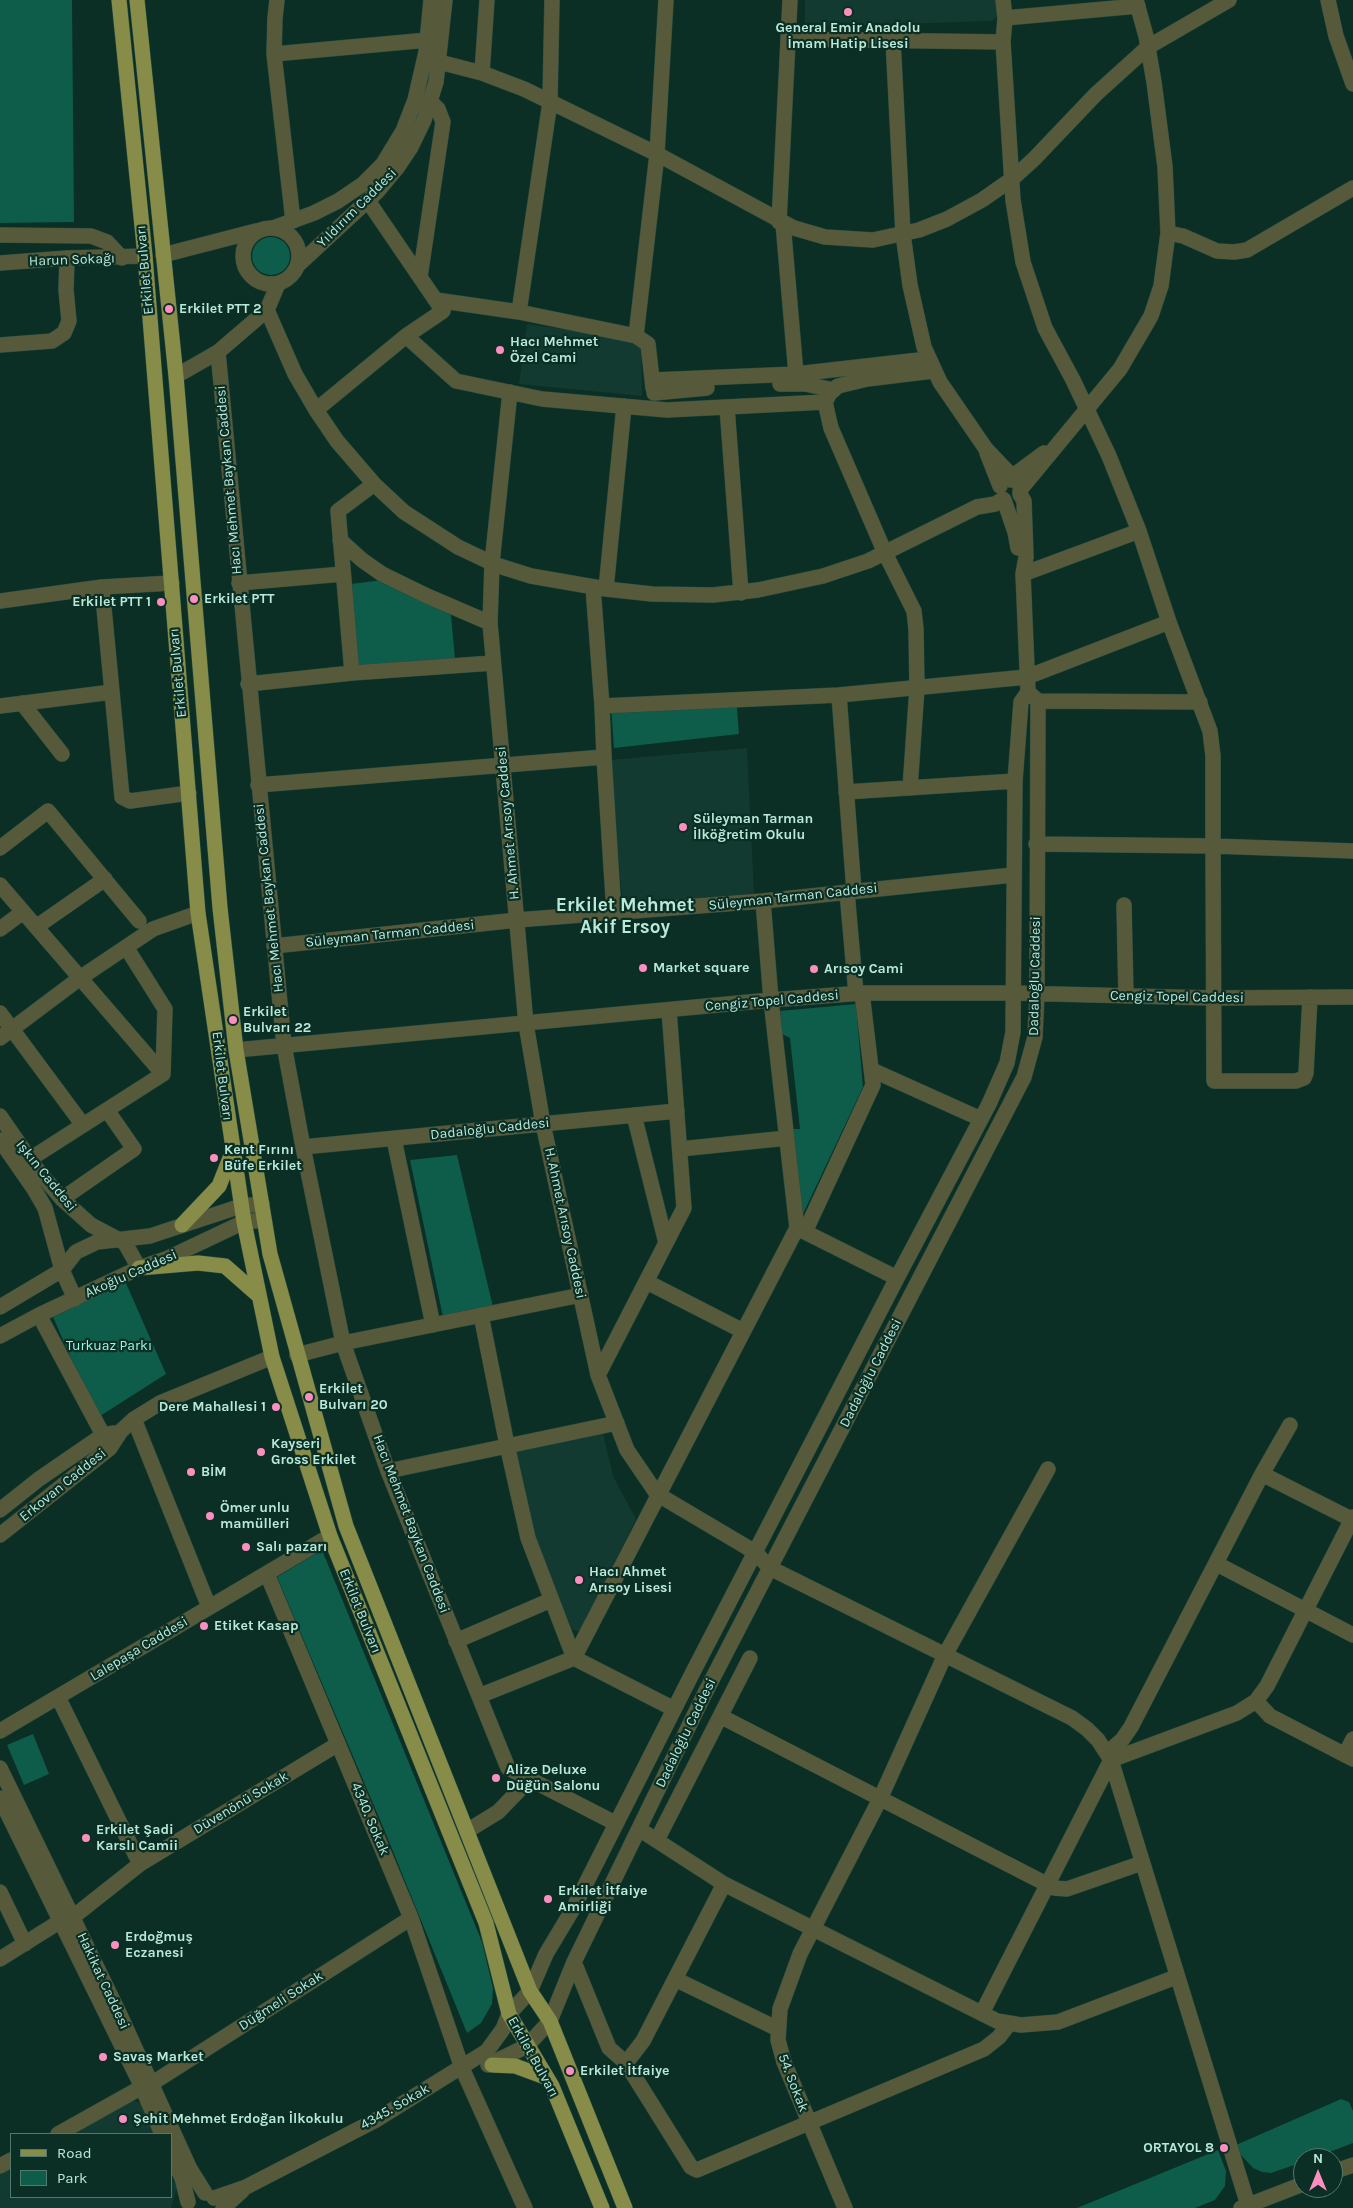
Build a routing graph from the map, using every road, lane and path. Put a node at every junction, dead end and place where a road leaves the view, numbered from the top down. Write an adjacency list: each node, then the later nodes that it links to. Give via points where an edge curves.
1 (119, 0): 37 (main road, Erkilet Bulvarı)
2 (137, 0): 36 (main road, Erkilet Bulvarı)
3 (277, 0): 20 (street)
4 (431, 0): 16 (street, Yıldırım Caddesi)
5 (445, 0): 21 (street, Yıldırım Caddesi)
6 (487, 0): 22 (street)
7 (552, 0): 25 (street)
8 (666, 0): 26 (street)
9 (790, 0): 15 (street)
10 (1003, 0): 14 (street)
11 (1229, 0): 19 (street)
12 (1328, 0): 23 (street, via 1336,36)
13 (1137, 3): 14 (street); 19 (street)
14 (1005, 18): 18 (street)
15 (788, 39): 17 (street); 31 (street)
16 (428, 40): 20 (street); 30 (street, Yıldırım Caddesi, via 410,116 383,164 345,196)
17 (893, 40): 18 (street); 34 (street)
18 (1003, 42): 27 (street)
19 (1148, 47): 27 (street); 33 (street, via 1165,168)
20 (274, 54): 30 (street)
21 (439, 62): 22 (street); 24 (street, Yıldırım Caddesi)
22 (482, 73): 25 (street)
23 (1353, 84)
24 (430, 101): 29 (street, Yıldırım Caddesi, via 411,147); 42 (street, via 438,108 443,122)
25 (550, 102): 26 (street); 46 (street)
26 (657, 154): 31 (street); 48 (street)
27 (1012, 179): 34 (street, via 965,210 934,225); 62 (street, via 1019,242 1029,284 1044,328)
28 (1353, 188): 33 (street, via 1247,250 1217,250)
29 (368, 200): 41 (street, Yıldırım Caddesi); 42 (street)
30 (293, 221): 32 (street, Yıldırım Caddesi)
31 (781, 223): 34 (street, via 841,239 873,240); 52 (street)
32 (265, 229): 36 (street, Yıldırım Caddesi); 41 (street, via 284,231 295,241 299,252); 43 (street, via 249,238 244,248 244,266 256,281)
33 (1168, 233): 62 (street, via 1161,286 1151,316 1131,353)
34 (903, 234): 51 (street, via 910,285)
35 (0, 235): 39 (street, via 90,236 107,242)
36 (163, 255): 37 (main road); 53 (main road, Erkilet Bulvarı)
37 (145, 256): 39 (street, Harun Sokağı); 54 (main road, Erkilet Bulvarı)
38 (67, 258): 39 (street, Harun Sokağı); 40 (street, Harun Sokağı); 49 (street, via 69,320 64,333 52,341)
39 (122, 258)
40 (0, 263)
41 (297, 266): 43 (street, via 288,278)
42 (420, 278): 44 (street)
43 (278, 284): 45 (street)
44 (436, 300): 46 (street); 47 (street, via 443,311)
45 (266, 310): 50 (street); 61 (street, via 288,360)
46 (519, 312): 48 (street)
47 (406, 336): 56 (street, via 456,382); 61 (street)
48 (636, 336): 55 (street, via 648,344)
49 (0, 345)
50 (218, 352): 53 (street); 71 (street, Hacı Mehmet Baykan Caddesi)
51 (931, 365): 52 (street); 57 (street, via 838,386); 64 (street, Dadaloğlu Caddesi, via 986,449 1007,472)
52 (796, 374): 55 (street)
53 (176, 376): 54 (main road); 131 (main road, Erkilet Bulvarı, via 220,908)
54 (154, 379): 72 (main road, Erkilet Bulvarı)
55 (653, 386): 57 (street, via 688,389 805,384); 60 (street)
56 (510, 392): 58 (street, via 542,399); 68 (street, H. Ahmet Arısoy Caddesi)
57 (829, 396): 59 (street); 67 (street, via 831,428)
58 (624, 406): 60 (street); 74 (street)
59 (727, 407): 60 (street); 75 (street)
60 (654, 409)
61 (316, 410): 63 (street, via 345,452)
62 (1087, 410): 64 (street, via 1052,449 1022,469); 65 (street)
63 (374, 484): 66 (street, via 338,511); 68 (street, via 404,512 431,531)
64 (1009, 489): 67 (street, via 980,501 977,507); 69 (street, Dadaloğlu Caddesi)
65 (1139, 531): 69 (street); 77 (street)
66 (340, 540): 70 (street); 78 (street, via 382,574)
67 (886, 553): 75 (street, via 823,576); 82 (street, via 914,611)
68 (492, 564): 74 (street, via 531,576); 78 (street, H. Ahmet Arısoy Caddesi)
69 (1023, 570): 83 (street, Dadaloğlu Caddesi)
70 (343, 574): 71 (street); 80 (street)
71 (239, 583): 81 (street, Hacı Mehmet Baykan Caddesi)
72 (172, 584): 73 (street); 97 (main road, Erkilet Bulvarı)
73 (102, 587): 76 (street); 84 (street)
74 (600, 588): 75 (street, via 682,595); 89 (street)
75 (741, 593)
76 (0, 601)
77 (1169, 622): 83 (street); 87 (street)
78 (490, 623): 79 (street, H. Ahmet Arısoy Caddesi)
79 (493, 663): 80 (street); 92 (street, H. Ahmet Arısoy Caddesi)
80 (352, 673): 81 (street)
81 (248, 684): 94 (street, Hacı Mehmet Baykan Caddesi)
82 (917, 688): 83 (street); 85 (street); 95 (street)
83 (1031, 690): 87 (street); 93 (street, Dadaloğlu Caddesi, via 1021,702); 98 (street, Dadaloğlu Caddesi)
84 (112, 692): 86 (street); 97 (street, via 122,797 130,801)
85 (839, 695): 89 (street); 96 (street)
86 (22, 702): 88 (street); 90 (street)
87 (1200, 702): 99 (street, via 1212,750)
88 (0, 706)
89 (602, 706): 91 (street)
90 (62, 754)
91 (604, 757): 92 (street); 110 (street)
92 (503, 766): 94 (street); 111 (street, H. Ahmet Arısoy Caddesi)
93 (1016, 781): 95 (street); 102 (street, Dadaloğlu Caddesi)
94 (258, 785): 115 (street, Hacı Mehmet Baykan Caddesi)
95 (910, 788): 96 (street)
96 (846, 792): 105 (street)
97 (189, 794): 109 (main road, Erkilet Bulvarı)
98 (1036, 844): 99 (street); 120 (street, Dadaloğlu Caddesi)
99 (1213, 846): 101 (street); 124 (street)
100 (0, 848): 103 (street, via 48,811)
101 (1353, 851)
102 (1013, 875): 105 (street, Süleyman Tarman Caddesi); 118 (street, Dadaloğlu Caddesi)
103 (105, 879): 112 (street); 113 (street)
104 (0, 885): 108 (street)
105 (851, 892): 106 (street, Süleyman Tarman Caddesi); 119 (street)
106 (763, 901): 110 (street, Süleyman Tarman Caddesi); 125 (street)
107 (1124, 905): 121 (street)
108 (23, 912): 113 (street); 114 (street)
109 (198, 913): 116 (street, via 153,929); 146 (main road, Erkilet Bulvarı)
110 (614, 913): 111 (street, Süleyman Tarman Caddesi)
111 (518, 920): 115 (street, Süleyman Tarman Caddesi); 128 (street, H. Ahmet Arısoy Caddesi)
112 (139, 921)
113 (36, 927): 117 (street)
114 (0, 929)
115 (274, 946): 130 (street, Hacı Mehmet Baykan Caddesi)
116 (126, 947): 117 (street); 133 (street, via 165,1010)
117 (80, 978): 129 (street); 133 (street)
118 (1014, 993): 119 (street, Cengiz Topel Caddesi); 120 (street, Cengiz Topel Caddesi); 138 (street, Dadaloğlu Caddesi, via 1013,1032 1007,1064)
119 (859, 994): 125 (street, Cengiz Topel Caddesi); 132 (street)
120 (1037, 994): 121 (street, Cengiz Topel Caddesi); 189 (street, Dadaloğlu Caddesi, via 1035,1037 1024,1077)
121 (1126, 996): 124 (street, Cengiz Topel Caddesi)
122 (1310, 997): 123 (street, Cengiz Topel Caddesi); 124 (street, Cengiz Topel Caddesi); 124 (street, via 1306,1073 1296,1082 1214,1081)
123 (1353, 997)
124 (1213, 998)
125 (771, 1000): 126 (street, Cengiz Topel Caddesi); 141 (street)
126 (669, 1010): 128 (street, Cengiz Topel Caddesi); 135 (street)
127 (0, 1013): 129 (street)
128 (526, 1024): 130 (street, Cengiz Topel Caddesi); 139 (street, H. Ahmet Arısoy Caddesi)
129 (6, 1034): 140 (street)
130 (284, 1045): 131 (street, Cengiz Topel Caddesi); 144 (street, Hacı Mehmet Baykan Caddesi)
131 (236, 1050): 149 (main road, Erkilet Bulvarı)
132 (872, 1070): 138 (street); 154 (street, via 874,1085)
133 (163, 1074): 134 (street)
134 (107, 1110): 140 (street); 148 (street, via 134,1149)
135 (677, 1111): 136 (street, Dadaloğlu Caddesi); 145 (street)
136 (634, 1115): 139 (street, Dadaloğlu Caddesi); 156 (street)
137 (0, 1116): 147 (street, Işkın Caddesi)
138 (981, 1119): 159 (street, Dadaloğlu Caddesi)
139 (543, 1124): 142 (street, Dadaloğlu Caddesi); 162 (street, H. Ahmet Arısoy Caddesi)
140 (83, 1125): 147 (street)
141 (787, 1138): 145 (street); 154 (street)
142 (394, 1139): 144 (street, Dadaloğlu Caddesi); 167 (street)
143 (0, 1140): 158 (street, Işkın Caddesi, via 45,1208)
144 (303, 1147): 170 (street, Hacı Mehmet Baykan Caddesi)
145 (680, 1149): 156 (street, via 684,1208)
146 (233, 1152): 150 (main road, Erkilet Bulvarı); 153 (main road, via 219,1186)
147 (30, 1159): 148 (street, Işkın Caddesi)
148 (62, 1199): 155 (street, Işkın Caddesi, via 91,1226)
149 (262, 1204): 150 (street, Akoğlu Caddesi); 151 (main road, Erkilet Bulvarı)
150 (241, 1206): 152 (main road, Erkilet Bulvarı); 153 (street, Akoğlu Caddesi)
151 (264, 1220): 152 (street, Akoğlu Caddesi); 171 (main road, Erkilet Bulvarı)
152 (244, 1222): 157 (street, Akoğlu Caddesi); 161 (main road, Erkilet Bulvarı)
153 (182, 1225): 155 (street, Akoğlu Caddesi, via 150,1236)
154 (801, 1230): 159 (street); 168 (street)
155 (120, 1239): 157 (street, Işkın Caddesi, via 130,1248); 158 (street, Akoğlu Caddesi, via 97,1242 76,1252)
156 (666, 1243): 160 (street)
157 (139, 1268): 161 (main road, via 198,1263 225,1266); 163 (street, Akoğlu Caddesi)
158 (62, 1270): 163 (street, Işkın Caddesi); 164 (street, Akoğlu Caddesi)
159 (897, 1278): 187 (street, Dadaloğlu Caddesi)
160 (647, 1282): 168 (street); 173 (street)
161 (258, 1295): 172 (main road, Erkilet Bulvarı)
162 (581, 1295): 166 (street); 173 (street, H. Ahmet Arısoy Caddesi)
163 (75, 1299): 165 (street, Akoğlu Caddesi)
164 (0, 1307)
165 (39, 1315): 169 (street, Akoğlu Caddesi); 177 (street)
166 (481, 1315): 167 (street); 178 (street)
167 (434, 1325): 170 (street)
168 (743, 1331): 182 (street)
169 (0, 1336)
170 (343, 1343): 171 (street); 180 (street, Hacı Mehmet Baykan Caddesi)
171 (297, 1355): 215 (main road, Erkilet Bulvarı, via 346,1526)
172 (272, 1357): 174 (street, Erkovan Caddesi, via 160,1403); 186 (main road, Erkilet Bulvarı)
173 (598, 1375): 175 (street, H. Ahmet Arısoy Caddesi)
174 (134, 1419): 177 (street, Erkovan Caddesi); 192 (street)
175 (617, 1423): 178 (street); 182 (street, H. Ahmet Arısoy Caddesi, via 627,1450)
176 (1290, 1425): 181 (street)
177 (106, 1442): 183 (street, Erkovan Caddesi, via 40,1479); 185 (street, Erkovan Caddesi)
178 (507, 1445): 180 (street); 191 (street, via 528,1538)
179 (1048, 1469): 196 (street, 54. Sokak)
180 (388, 1470): 195 (street, Hacı Mehmet Baykan Caddesi)
181 (1262, 1474): 184 (street); 188 (street)
182 (657, 1494): 187 (street, H. Ahmet Arısoy Caddesi); 197 (street)
183 (0, 1510)
184 (1353, 1519): 193 (street)
185 (0, 1536)
186 (330, 1536): 190 (street, Lalepaşa Caddesi); 232 (main road, Erkilet Bulvarı, via 486,1923)
187 (755, 1552): 189 (street, H. Ahmet Arısoy Caddesi); 202 (street, Dadaloğlu Caddesi)
188 (1216, 1564): 193 (street); 207 (street, via 1131,1727)
189 (770, 1568): 196 (street); 214 (street, Dadaloğlu Caddesi)
190 (266, 1574): 192 (street, Lalepaşa Caddesi); 206 (street, 4340. Sokak)
191 (551, 1600): 195 (street); 197 (street)
192 (209, 1607): 200 (street, Lalepaşa Caddesi)
193 (1306, 1611): 194 (street); 201 (street)
194 (1353, 1635)
195 (456, 1641): 199 (street, Hacı Mehmet Baykan Caddesi)
196 (945, 1656): 207 (street, via 1072,1718 1093,1734); 212 (street, 54. Sokak)
197 (574, 1658): 199 (street); 202 (street)
198 (750, 1658): 203 (street)
199 (478, 1696): 210 (street, Hacı Mehmet Baykan Caddesi, via 508,1768)
200 (58, 1697): 204 (street, Lalepaşa Caddesi); 218 (street)
201 (1256, 1701): 207 (street, via 1237,1713); 208 (street, via 1270,1716)
202 (674, 1709): 213 (street, Dadaloğlu Caddesi)
203 (722, 1716): 212 (street); 216 (street)
204 (0, 1731)
205 (1353, 1739): 208 (street)
206 (338, 1744): 218 (street, Düvenönü Sokak); 222 (street, 4340. Sokak)
207 (1109, 1757): 217 (street); 220 (street)
208 (1349, 1757)
209 (0, 1768): 223 (street, Hakikat Caddesi)
210 (530, 1780): 213 (street, Hacı Mehmet Baykan Caddesi); 215 (street, via 498,1812)
211 (0, 1798): 223 (street, Hakikat Caddesi)
212 (880, 1799): 220 (street); 224 (street, 54. Sokak)
213 (615, 1823): 230 (street, Dadaloğlu Caddesi)
214 (639, 1829): 216 (street); 227 (street, Dadaloğlu Caddesi)
215 (467, 1831): 230 (main road, Erkilet Bulvarı)
216 (657, 1840): 219 (street)
217 (1142, 1863): 220 (street, via 1067,1889); 228 (street)
218 (140, 1864): 223 (street, Düvenönü Sokak)
219 (724, 1884): 224 (street); 229 (street)
220 (1046, 1885): 231 (street)
221 (0, 1892): 225 (street)
222 (411, 1918): 239 (street, 4340. Sokak); 241 (street, Düğmeli Sokak)
223 (66, 1920): 225 (street, Düvenönü Sokak); 241 (street, Hakikat Caddesi)
224 (813, 1928): 231 (street); 235 (street, 54. Sokak, via 780,2009)
225 (25, 1944): 226 (street, Düvenönü Sokak)
226 (0, 1959)
227 (574, 1962): 233 (street, Dadaloğlu Caddesi); 237 (street, via 610,2048)
228 (1176, 1977): 234 (street, via 1058,2022 1034,2026); 251 (street)
229 (675, 1980): 235 (street); 237 (street, via 643,2040)
230 (530, 1991): 232 (street, Dadaloğlu Caddesi); 233 (main road, Erkilet Bulvarı)
231 (982, 2013): 234 (street)
232 (509, 2014): 236 (main road, Erkilet Bulvarı); 239 (street, 4345. Sokak, via 487,2052)
233 (550, 2021): 236 (street, 4345. Sokak); 254 (main road, Erkilet Bulvarı)
234 (1009, 2024): 242 (street, via 1000,2037 984,2049)
235 (778, 2029): 242 (street, 54. Sokak, via 784,2062)
236 (527, 2046): 238 (street, 4345. Sokak); 240 (main road, Erkilet Bulvarı)
237 (626, 2062): 242 (street, via 691,2167 697,2170)
238 (492, 2065): 239 (street, 4345. Sokak); 240 (main road, via 515,2066)
239 (462, 2068): 249 (street, 4345. Sokak, via 376,2120); 252 (street, 4340. Sokak)
240 (546, 2077): 253 (main road, Erkilet Bulvarı)
241 (147, 2086): 243 (street, Düğmeli Sokak); 244 (street, Hakikat Caddesi); 245 (street, Hakikat Caddesi)
242 (810, 2124): 255 (street, 54. Sokak)
243 (60, 2133)
244 (162, 2133)
245 (171, 2133)
246 (172, 2134): 249 (street, Hakikat Caddesi, via 190,2169)
247 (172, 2156): 250 (street, via 182,2178)
248 (1293, 2188): 251 (street)
249 (215, 2202): 250 (street, 4345. Sokak, via 195,2195)
250 (187, 2205)
251 (1245, 2207)
252 (525, 2208)
253 (602, 2208)
254 (625, 2208)
255 (845, 2208)

